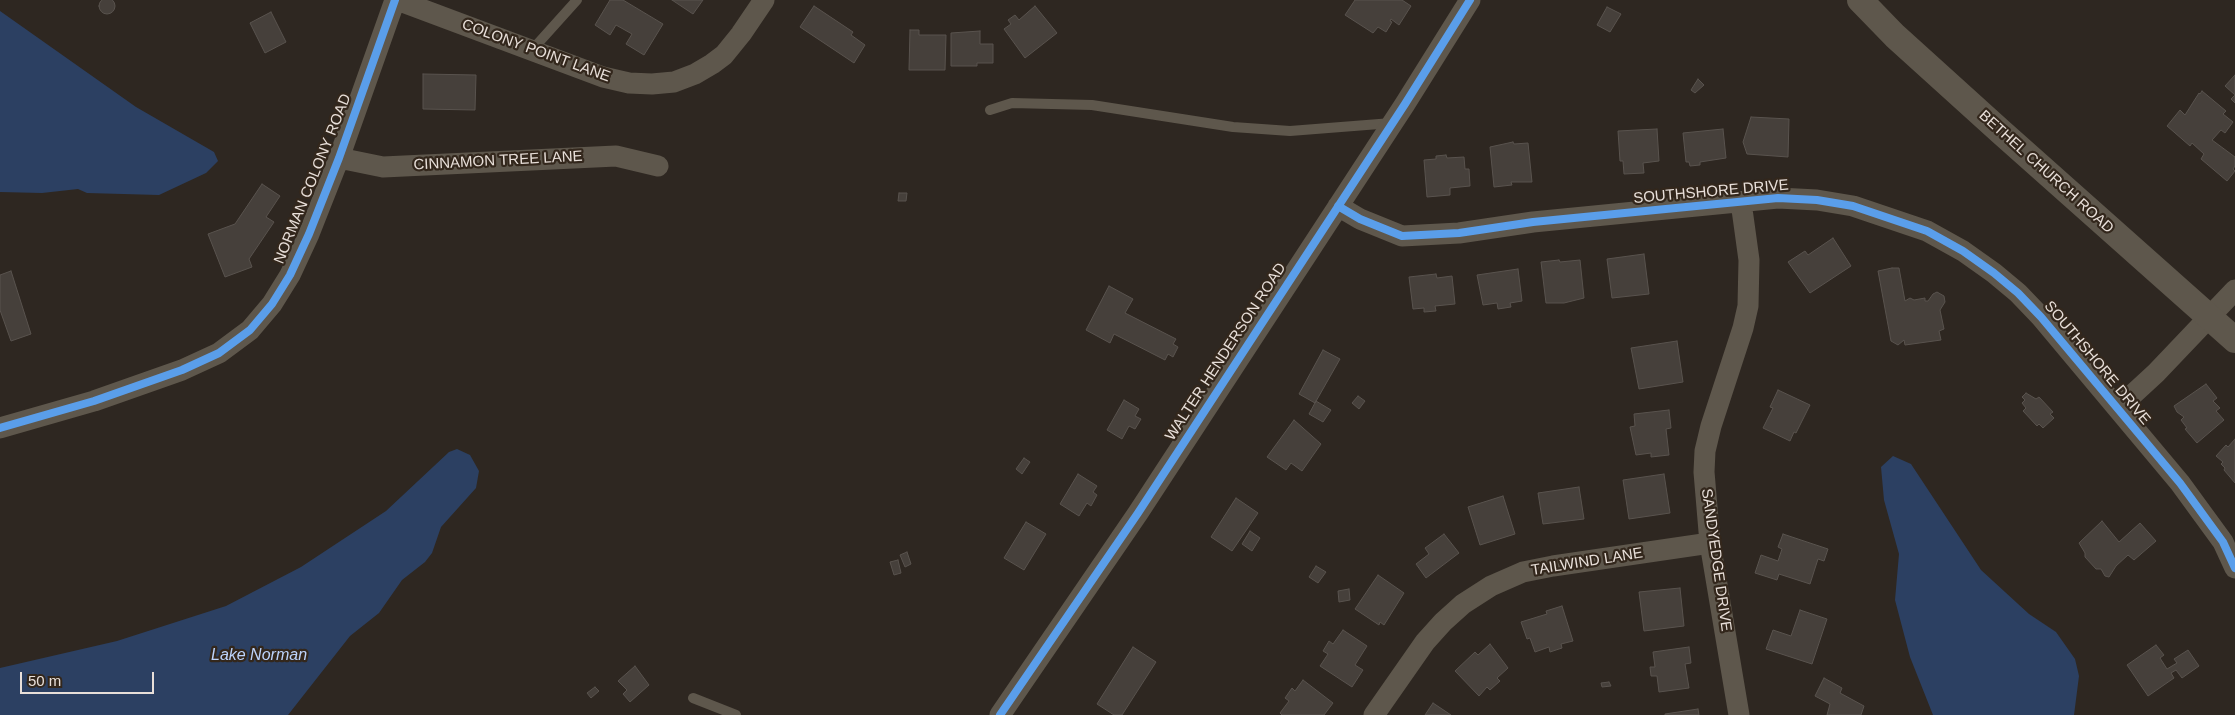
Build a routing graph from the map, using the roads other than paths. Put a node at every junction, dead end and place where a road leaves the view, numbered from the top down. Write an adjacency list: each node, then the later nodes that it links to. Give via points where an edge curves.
1 (396, 0): 6 (street, COLONY POINT LANE); 9 (street, NORMAN COLONY ROAD)
2 (577, 0): 6 (lane)
3 (764, 0): 6 (street, COLONY POINT LANE, via 724,55 695,74 674,82 629,83 576,68)
4 (1470, 0): 8 (street, WALTER HENDERSON ROAD)
5 (1860, 0): 14 (street, BETHEL CHURCH ROAD, via 1895,36)
6 (532, 50)
7 (990, 110): 8 (lane, via 1012,103 1092,104 1233,127 1290,131)
8 (1392, 122): 12 (street, WALTER HENDERSON ROAD)
9 (339, 158): 10 (street, CINNAMON TREE LANE, via 382,167 616,156); 17 (street, NORMAN COLONY ROAD, via 290,275 272,304 235,343 182,370 94,401)
10 (658, 166)
11 (1741, 202): 12 (street, SOUTHSHORE DRIVE, via 1423,236 1402,236 1384,230); 16 (street, SOUTHSHORE DRIVE, via 1778,198 1817,200 1853,206 1927,231 1963,251 2018,293); 18 (street, SANDYEDGE DRIVE, via 1750,286 1743,328 1705,451)
12 (1338, 206): 22 (street, WALTER HENDERSON ROAD, via 1138,513)
13 (2235, 290): 14 (street)
14 (2210, 318): 15 (street, BETHEL CHURCH ROAD); 16 (street)
15 (2235, 340)
16 (2118, 408): 19 (street, SOUTHSHORE DRIVE, via 2204,514 2223,542)
17 (0, 428)
18 (1710, 543): 23 (street, TAILWIND LANE, via 1553,566 1524,572 1491,586 1443,622 1425,642); 24 (street, SANDYEDGE DRIVE)
19 (2235, 568)
20 (692, 698): 21 (lane)
21 (736, 715)
22 (1000, 715)
23 (1374, 715)
24 (1739, 715)

